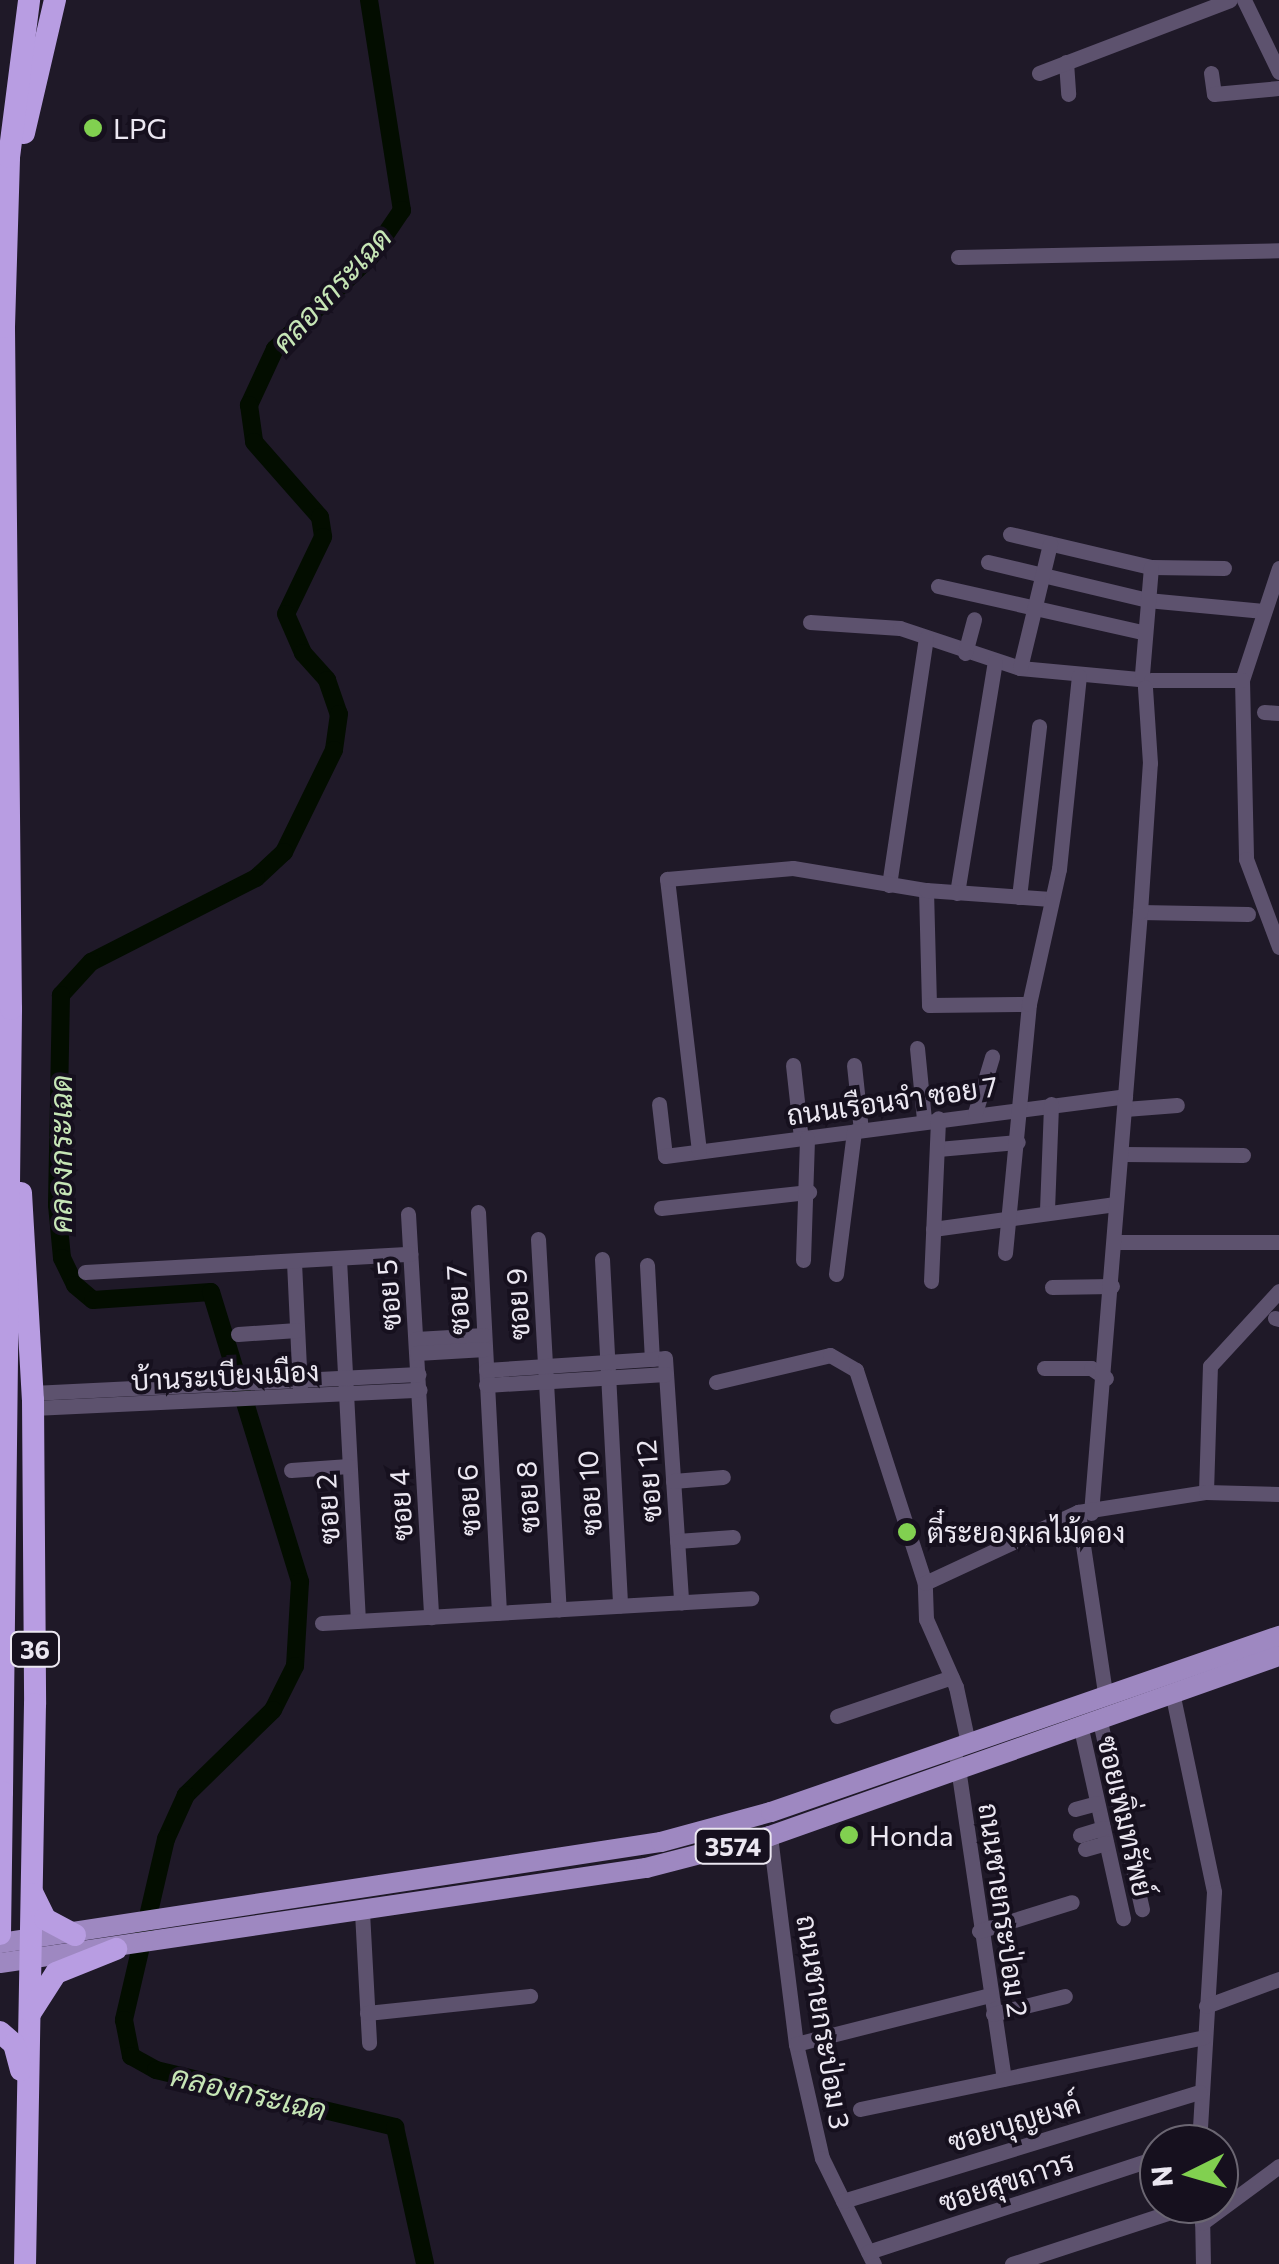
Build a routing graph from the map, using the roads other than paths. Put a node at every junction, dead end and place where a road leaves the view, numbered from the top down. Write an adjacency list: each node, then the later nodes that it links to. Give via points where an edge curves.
1 (29, 0): 11 (highway, 36)
2 (55, 0): 11 (highway, 36)
3 (1230, 0): 5 (street)
4 (1244, 0): 6 (street)
5 (1066, 62): 7 (street); 10 (street)
6 (1279, 72)
7 (1038, 73)
8 (1211, 73): 9 (street, via 1214,94)
9 (1279, 88)
10 (1068, 94)
11 (7, 198): 49 (highway, 36)
12 (1279, 250): 13 (street)
13 (958, 258)
14 (1010, 534): 15 (street)
15 (1050, 544): 17 (street); 20 (street)
16 (988, 562): 20 (street)
17 (1151, 568): 18 (street); 22 (street)
18 (1224, 568)
19 (1279, 568): 24 (street)
20 (1040, 574): 22 (street); 23 (street)
21 (938, 586): 23 (street)
22 (1146, 600): 24 (street); 27 (street)
23 (1032, 608): 27 (street); 31 (street)
24 (1268, 609): 34 (street)
25 (974, 619): 29 (street)
26 (810, 622): 28 (street, via 892,626)
27 (1142, 632): 33 (street)
28 (926, 638): 29 (street); 36 (street)
29 (965, 653): 30 (street)
30 (994, 662): 31 (street); 38 (street)
31 (1020, 668): 32 (street)
32 (1079, 676): 33 (street); 40 (street)
33 (1144, 680): 34 (street); 41 (street, via 1150,763)
34 (1242, 680): 43 (street, via 1246,859)
35 (1040, 726): 39 (street)
36 (889, 885): 37 (street); 61 (street, via 793,868 666,878)
37 (926, 890): 38 (street); 44 (street, via 930,1005)
38 (957, 894): 39 (street)
39 (1019, 898): 40 (street)
40 (1052, 899): 44 (street)
41 (1140, 912): 42 (street); 50 (street)
42 (1248, 914)
43 (1279, 947)
44 (1029, 1004): 54 (street)
45 (917, 1048): 56 (street)
46 (992, 1057): 55 (street)
47 (793, 1065): 58 (street)
48 (854, 1066): 57 (street)
49 (10, 1095): 102 (highway, 36); 130 (highway, 36)
50 (1125, 1102): 52 (street, ถนนเรือนจำ ซอย 7); 53 (street, ถนนเรือนจำ ซอย 7); 62 (street)
51 (659, 1104): 61 (street, ถนนเรือนจำ ซอย 7, via 665,1156)
52 (1050, 1104): 54 (street, ถนนเรือนจำ ซอย 7); 67 (street)
53 (1177, 1105)
54 (1020, 1108): 55 (street, ถนนเรือนจำ ซอย 7); 59 (street)
55 (975, 1113): 56 (street, ถนนเรือนจำ ซอย 7)
56 (931, 1119): 57 (street, ถนนเรือนจำ ซอย 7); 60 (street)
57 (857, 1131): 58 (street, ถนนเรือนจำ ซอย 7); 83 (street)
58 (804, 1138): 61 (street, ถนนเรือนจำ ซอย 7); 64 (street)
59 (1018, 1142): 60 (street); 70 (street)
60 (938, 1149): 71 (street)
61 (699, 1151)
62 (1122, 1154): 63 (street); 65 (street)
63 (1243, 1155)
64 (809, 1192): 66 (street); 79 (street)
65 (1116, 1204): 67 (street); 73 (street)
66 (661, 1208)
67 (1047, 1210): 70 (street)
68 (478, 1212): 90 (street, ซอย 7)
69 (408, 1214): 76 (street, ซอย 5)
70 (1012, 1215): 71 (street); 75 (street)
71 (933, 1230): 84 (street)
72 (538, 1239): 95 (street, ซอย 9)
73 (1114, 1242): 74 (street); 85 (street)
74 (1279, 1242)
75 (1005, 1253)
76 (411, 1254): 78 (street); 91 (street, ซอย 5)
77 (602, 1259): 94 (street, ซอย 10)
78 (339, 1260): 80 (street); 100 (street, ซอย 2)
79 (804, 1260)
80 (294, 1262): 82 (street); 88 (street)
81 (646, 1266): 92 (street, ซอย 12)
82 (85, 1272)
83 (836, 1274)
84 (930, 1281)
85 (1112, 1286): 86 (street); 97 (street)
86 (1052, 1287)
87 (1279, 1291): 107 (street, via 1210,1366)
88 (297, 1330): 89 (street); 101 (street)
89 (238, 1334)
90 (484, 1342): 91 (street); 96 (street, ซอย 7)
91 (417, 1346): 98 (street, ซอย 5)
92 (661, 1363): 94 (street); 106 (street, ซอย 12)
93 (1044, 1368): 97 (street, via 1091,1368)
94 (607, 1370): 95 (street); 115 (street, ซอย 10)
95 (546, 1374): 96 (street); 116 (street, ซอย 8)
96 (486, 1378): 117 (street, ซอย 6)
97 (1106, 1378): 109 (street)
98 (419, 1382): 100 (street, บ้านระเบียงเมือง); 118 (street, ซอย 4)
99 (716, 1382): 112 (street, ถนนชายกระป่อม 2, via 830,1355 856,1370)
100 (345, 1387): 101 (street, บ้านระเบียงเมือง); 103 (street, ซอย 2)
101 (300, 1390): 102 (street, บ้านระเบียงเมือง)
102 (32, 1400): 135 (highway, 36)
103 (349, 1466): 104 (street); 119 (street, ซอย 2)
104 (291, 1470)
105 (723, 1477): 106 (street)
106 (673, 1481): 111 (street, ซอย 12)
107 (1206, 1492): 108 (street); 109 (street)
108 (1279, 1494)
109 (1085, 1513): 112 (street); 124 (street)
110 (733, 1537): 111 (street)
111 (677, 1541): 114 (street, ซอย 12)
112 (924, 1583): 123 (street, ถนนชายกระป่อม 2, via 926,1619)
113 (751, 1598): 114 (street)
114 (681, 1602): 115 (street)
115 (620, 1606): 116 (street)
116 (558, 1609): 117 (street)
117 (498, 1612): 118 (street)
118 (431, 1617): 119 (street)
119 (358, 1621): 120 (street)
120 (322, 1623)
121 (1279, 1636): 124 (main road, 3574)
122 (1279, 1656): 125 (main road, 3574)
123 (952, 1678): 126 (street); 128 (street, ถนนชายกระป่อม 2)
124 (1105, 1692): 128 (main road, 3574)
125 (1172, 1692): 127 (main road, 3574); 156 (street, via 1214,1892)
126 (838, 1716)
127 (1089, 1720): 129 (main road, 3574); 131 (street, ซอยเพิ่มทรัพย์); 137 (street)
128 (962, 1745): 129 (street, ถนนชายกระป่อม 2); 148 (main road, 3574, via 661,1842 166,1920)
129 (959, 1771): 134 (main road, 3574); 145 (street, ถนนชายกระป่อม 2)
130 (2, 1792): 146 (highway, 36, bridge)
131 (1097, 1803): 132 (street); 133 (street, ซอยเพิ่มทรัพย์)
132 (1075, 1809)
133 (1104, 1835): 136 (street); 138 (street, ซอยเพิ่มทรัพย์)
134 (770, 1836): 143 (main road, 3574, via 646,1868); 163 (street, ถนนชายกระป่อม 3)
135 (32, 1840): 139 (highway, via 19,1870); 140 (highway, 36)
136 (1083, 1842)
137 (1133, 1869): 138 (street); 142 (street)
138 (1113, 1874): 144 (street, ซอยเพิ่มทรัพย์)
139 (0, 1884)
140 (32, 1890): 147 (highway, via 45,1920); 150 (highway, 36)
141 (1072, 1902): 145 (street)
142 (1142, 1908)
143 (362, 1912): 148 (main road, 3574, via 164,1943); 157 (street)
144 (1123, 1918)
145 (979, 1931): 153 (street, ถนนชายกระป่อม 2)
146 (0, 1934)
147 (75, 1934): 148 (main road, 3574); 150 (main road, 3574)
148 (121, 1942): 150 (main road, 3574); 159 (highway, via 56,1974)
149 (0, 1943): 150 (main road, 3574)
150 (29, 1950): 151 (main road, 3574); 159 (highway, 36)
151 (0, 1963)
152 (1279, 1978): 156 (street)
153 (990, 1995): 158 (street, ถนนชายกระป่อม 2); 163 (street)
154 (530, 1996): 157 (street)
155 (1065, 1996): 158 (street)
156 (1206, 2006): 161 (street)
157 (367, 2013): 162 (street)
158 (993, 2014): 164 (street, ถนนชายกระป่อม 2)
159 (29, 2015): 166 (highway, 36)
160 (0, 2032): 166 (highway, via 14,2044)
161 (1204, 2037): 164 (street); 165 (street)
162 (369, 2043)
163 (796, 2044): 172 (street, ถนนชายกระป่อม 3, via 822,2158)
164 (1004, 2079): 167 (street)
165 (1200, 2092): 168 (street); 172 (street, ซอยบุญยงค์)
166 (27, 2098): 177 (highway, 36)
167 (860, 2109)
168 (1199, 2124)
169 (1139, 2163): 175 (street, ซอยสุขถาวร)
170 (1279, 2166): 171 (street)
171 (1239, 2196)
172 (843, 2201): 175 (street, ถนนชายกระป่อม 3)
173 (1139, 2223): 178 (street)
174 (1202, 2224): 176 (street)
175 (871, 2258)
176 (1198, 2262)
177 (26, 2264)
178 (1012, 2264)

